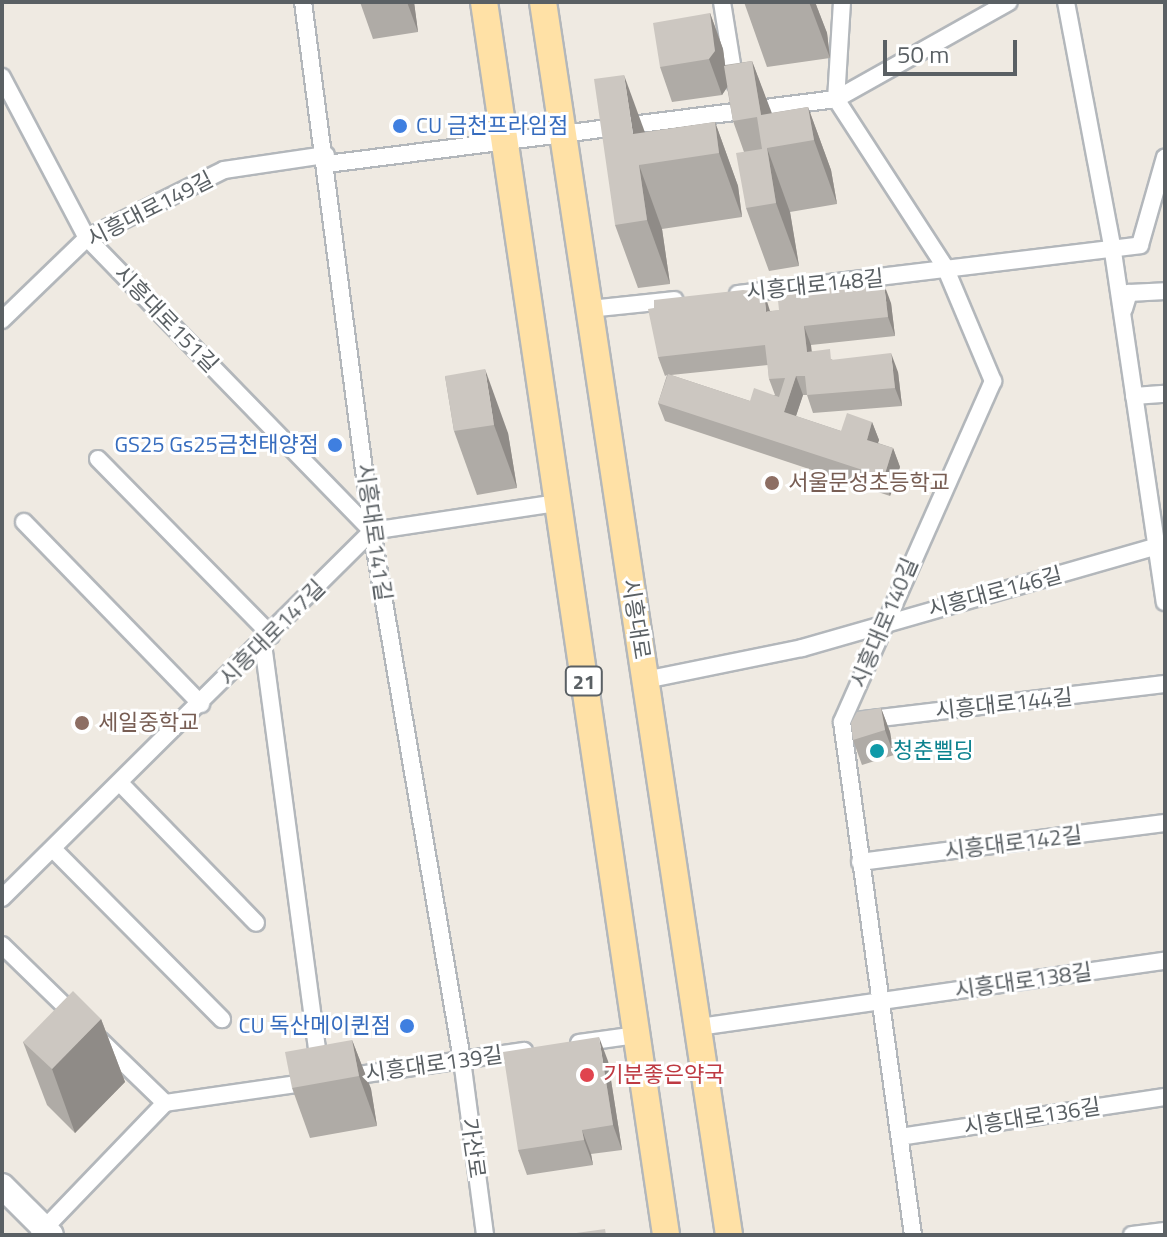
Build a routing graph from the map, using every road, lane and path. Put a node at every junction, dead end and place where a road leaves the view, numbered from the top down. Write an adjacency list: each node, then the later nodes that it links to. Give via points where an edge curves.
1 (303, 2): 13 (street, 시흥대로141길)
2 (484, 2): 12 (main road, 21)
3 (543, 2): 11 (main road, 시흥대로)
4 (722, 2): 10 (street)
5 (842, 2): 9 (street)
6 (1009, 2): 9 (street)
7 (1066, 2): 16 (street)
8 (2, 77): 15 (street, 시흥대로151길)
9 (836, 99): 10 (street, 시흥대로149길); 17 (street)
10 (739, 112): 11 (street, 시흥대로149길)
11 (563, 135): 12 (street, 시흥대로149길); 21 (main road, 시흥대로)
12 (504, 142): 13 (street, 시흥대로149길); 27 (main road, 21)
13 (327, 160): 15 (street, 시흥대로149길, via 224,170); 29 (street, 시흥대로141길)
14 (1164, 162): 16 (street, 시흥대로148길, via 1140,245)
15 (87, 238): 23 (street, 시흥대로149길); 29 (street, 시흥대로151길)
16 (1112, 245): 17 (street, 시흥대로148길); 22 (street)
17 (945, 267): 19 (street, 시흥대로148길); 32 (street, 시흥대로140길, via 993,381)
18 (1165, 291): 22 (street, via 1129,293)
19 (720, 296)
20 (690, 299): 21 (street)
21 (589, 309): 34 (main road, 시흥대로)
22 (1123, 316): 25 (street)
23 (2, 320)
24 (1165, 394): 25 (street)
25 (1134, 396): 30 (street)
26 (98, 459): 33 (street)
27 (558, 503): 29 (street); 49 (main road, 21)
28 (24, 522): 36 (street)
29 (372, 531): 33 (street, 시흥대로147길); 50 (street, 시흥대로141길)
30 (1161, 544): 31 (street); 32 (street, 시흥대로146길)
31 (1165, 602)
32 (883, 623): 34 (street, 시흥대로146길, via 802,648); 37 (street, 시흥대로140길)
33 (267, 639): 36 (street, 시흥대로147길); 51 (street)
34 (645, 680): 48 (main road, 시흥대로)
35 (1165, 684): 37 (street, 시흥대로144길)
36 (201, 704): 38 (street, 시흥대로147길)
37 (842, 722): 41 (street, 시흥대로140길)
38 (120, 783): 40 (street, 시흥대로147길); 43 (street)
39 (1165, 823): 41 (street, 시흥대로142길)
40 (53, 849): 42 (street, 시흥대로147길); 47 (street)
41 (860, 862): 46 (street, 시흥대로140길)
42 (2, 898)
43 (256, 923)
44 (2, 945): 53 (street)
45 (1165, 961): 46 (street, 시흥대로138길)
46 (881, 1001): 48 (street, 시흥대로138길); 54 (street)
47 (222, 1019)
48 (699, 1027): 60 (main road, 시흥대로)
49 (637, 1035): 50 (street, 시흥대로139길); 59 (main road, 21)
50 (462, 1060): 51 (street, 시흥대로139길); 58 (street, 가산로)
51 (321, 1081): 53 (street, 시흥대로139길)
52 (1165, 1097): 54 (street, 시흥대로136길)
53 (165, 1103): 57 (street)
54 (900, 1137): 61 (street)
55 (2, 1186): 57 (main road)
56 (1165, 1231): 62 (street)
57 (45, 1233)
58 (485, 1235)
59 (666, 1235)
60 (729, 1235)
61 (913, 1235)
62 (1132, 1235)

